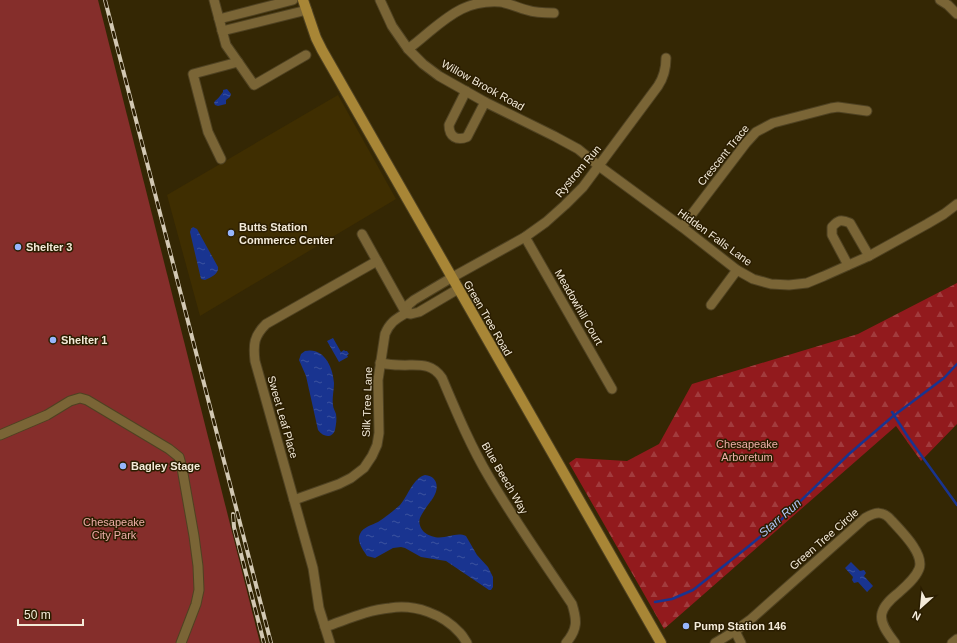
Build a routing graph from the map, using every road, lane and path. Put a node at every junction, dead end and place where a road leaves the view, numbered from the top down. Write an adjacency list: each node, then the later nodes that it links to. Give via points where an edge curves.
1 (214, 0): 9 (street)
2 (294, 0): 9 (street)
3 (303, 0): 6 (street, Green Tree Road)
4 (380, 0): 11 (street, Willow Brook Road, via 392,26)
5 (940, 0): 8 (street)
6 (307, 10): 10 (street); 28 (street, Green Tree Road, via 322,50)
7 (554, 13): 11 (street, via 528,11 502,2 486,1 472,4 446,18)
8 (957, 14)
9 (219, 19): 10 (street)
10 (222, 32): 14 (street, via 226,45)
11 (408, 49): 15 (street, Willow Brook Road, via 439,76)
12 (306, 56): 14 (street, via 254,85)
13 (666, 58): 19 (street, Rystrom Run, via 663,78)
14 (238, 62): 18 (street, via 193,74 208,132)
15 (466, 91): 16 (street, Willow Brook Road); 16 (street, via 450,125 449,131 457,138 467,137)
16 (485, 102): 19 (street, Willow Brook Road, via 554,136)
17 (867, 111): 21 (street, Crescent Trace, via 831,108 773,123 756,132)
18 (221, 158)
19 (599, 166): 21 (street, Hidden Falls Lane); 23 (street, Rystrom Run, via 565,206)
20 (957, 204): 24 (street, Hidden Falls Lane, via 938,218)
21 (682, 227): 27 (street, Hidden Falls Lane)
22 (362, 234): 25 (street)
23 (525, 237): 28 (street, Rystrom Run); 33 (street, Meadowhill Court)
24 (869, 256): 26 (street, Hidden Falls Lane); 26 (street, via 850,222 839,221 832,227 832,235)
25 (377, 261): 31 (street); 35 (street, Sweet Leaf Place, via 266,324 255,339 255,361)
26 (848, 265): 27 (street, Hidden Falls Lane, via 807,282 789,285 771,284)
27 (737, 270): 30 (street)
28 (451, 278): 29 (street, Green Tree Road); 31 (street, Silk Tree Lane, via 414,300 408,305)
29 (458, 289): 31 (street, Silk Tree Lane, via 419,312); 43 (street, Green Tree Road)
30 (711, 305)
31 (406, 313): 32 (street, Silk Tree Lane, via 388,327)
32 (380, 363): 35 (street, Silk Tree Lane, via 379,433 372,456 364,468 352,478); 42 (street, Blue Beech Way, via 425,366 438,372 442,378 457,415 488,476 572,604 576,624 573,634)
33 (612, 389)
34 (0, 436): 39 (street, via 80,398 152,438 179,457 198,566 196,604)
35 (294, 500): 36 (street, Sweet Leaf Place, via 313,568)
36 (324, 627): 40 (street, Sweet Leaf Place); 41 (street, via 371,611 406,607 431,612 448,622)
37 (735, 631): 44 (street, Green Tree Circle); 45 (street); 46 (street, Green Tree Circle, via 865,518 872,514 883,514 916,549 920,562 916,574 885,606 882,613 884,626)
38 (957, 639): 47 (street)
39 (181, 643)
40 (330, 643)
41 (467, 643)
42 (566, 643)
43 (660, 643)
44 (715, 643)
45 (741, 643)
46 (895, 643)
47 (952, 643)

